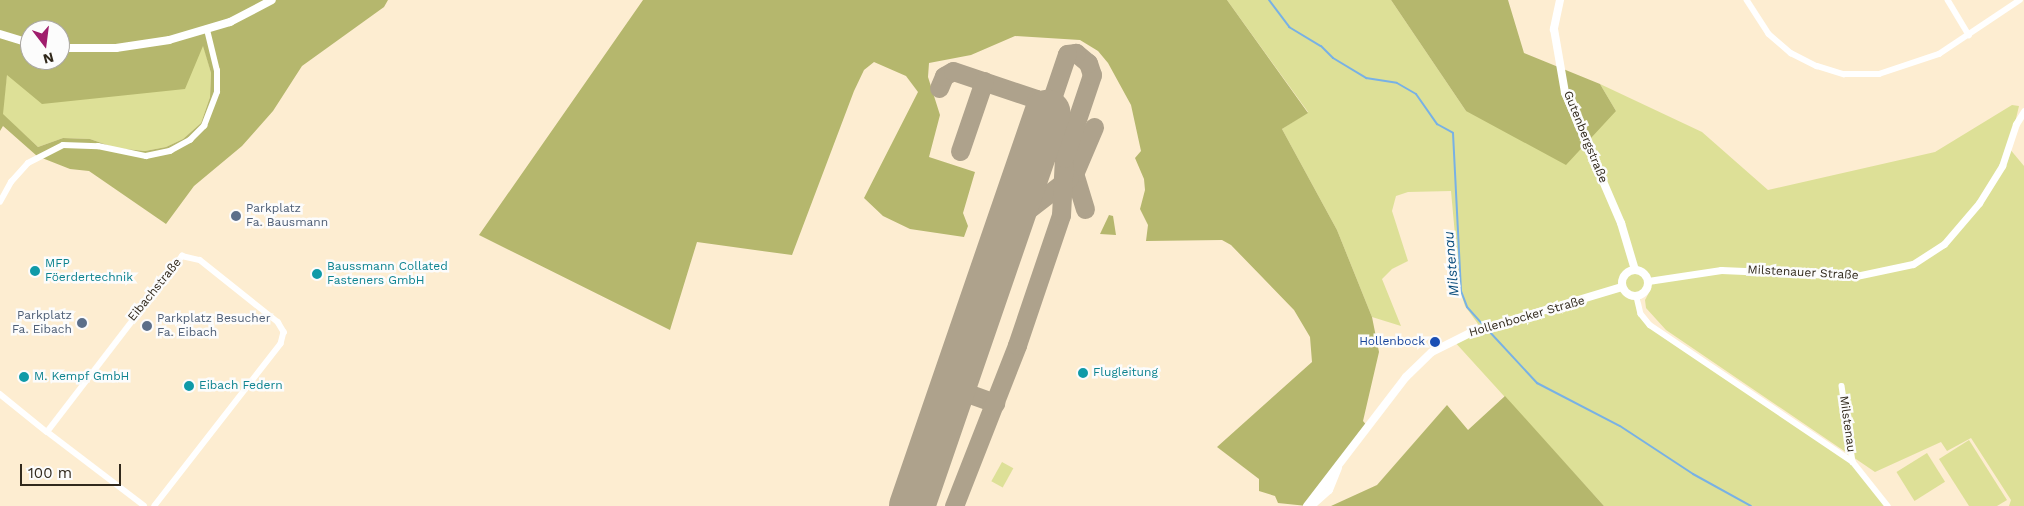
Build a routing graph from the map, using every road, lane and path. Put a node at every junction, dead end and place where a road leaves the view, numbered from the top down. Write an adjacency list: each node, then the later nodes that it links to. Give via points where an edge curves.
1 (272, 0): 6 (main road)
2 (1560, 0): 13 (main road, Gutenbergstraße, via 1554,28 1566,93 1621,223)
3 (1747, 0): 8 (street, via 1768,34 1791,53 1817,66 1844,74 1879,74 1906,67 1939,54)
4 (1948, 0): 8 (street)
5 (2020, 0): 8 (street)
6 (207, 30): 10 (main road, via 136,46); 12 (street, via 217,71 217,92 204,126 190,140 170,151 146,156 85,144 63,145 28,163 11,182)
7 (0, 34): 9 (main road)
8 (1969, 36)
9 (20, 40)
10 (70, 48)
11 (2024, 111): 14 (street, Milstenauer Straße, via 2016,124 2002,166 1979,204 1944,244 1913,264 1856,276 1720,270)
12 (0, 202)
13 (1635, 270): 14 (main road, via 1644,273); 15 (main road, via 1624,275)
14 (1648, 281): 16 (main road, via 1647,290)
15 (1622, 288): 16 (main road, via 1628,295); 21 (main road, Hollenbocker Straße, via 1490,326 1442,346 1412,370)
16 (1637, 297): 20 (street, Milstenau, via 1641,314 1661,334)
17 (1842, 386): 20 (street, Milstenau)
18 (0, 394): 19 (street)
19 (47, 432): 22 (street); 23 (street, Eibachstraße, via 172,266 182,256 200,260 278,322 284,332 281,344)
20 (1853, 462): 26 (street, Milstenau)
21 (1339, 466): 24 (main road, Hollenbocker Straße); 25 (main road, Hollenbocker Straße, via 1329,490)
22 (144, 506)
23 (155, 506)
24 (1307, 506)
25 (1311, 506)
26 (1888, 506)

